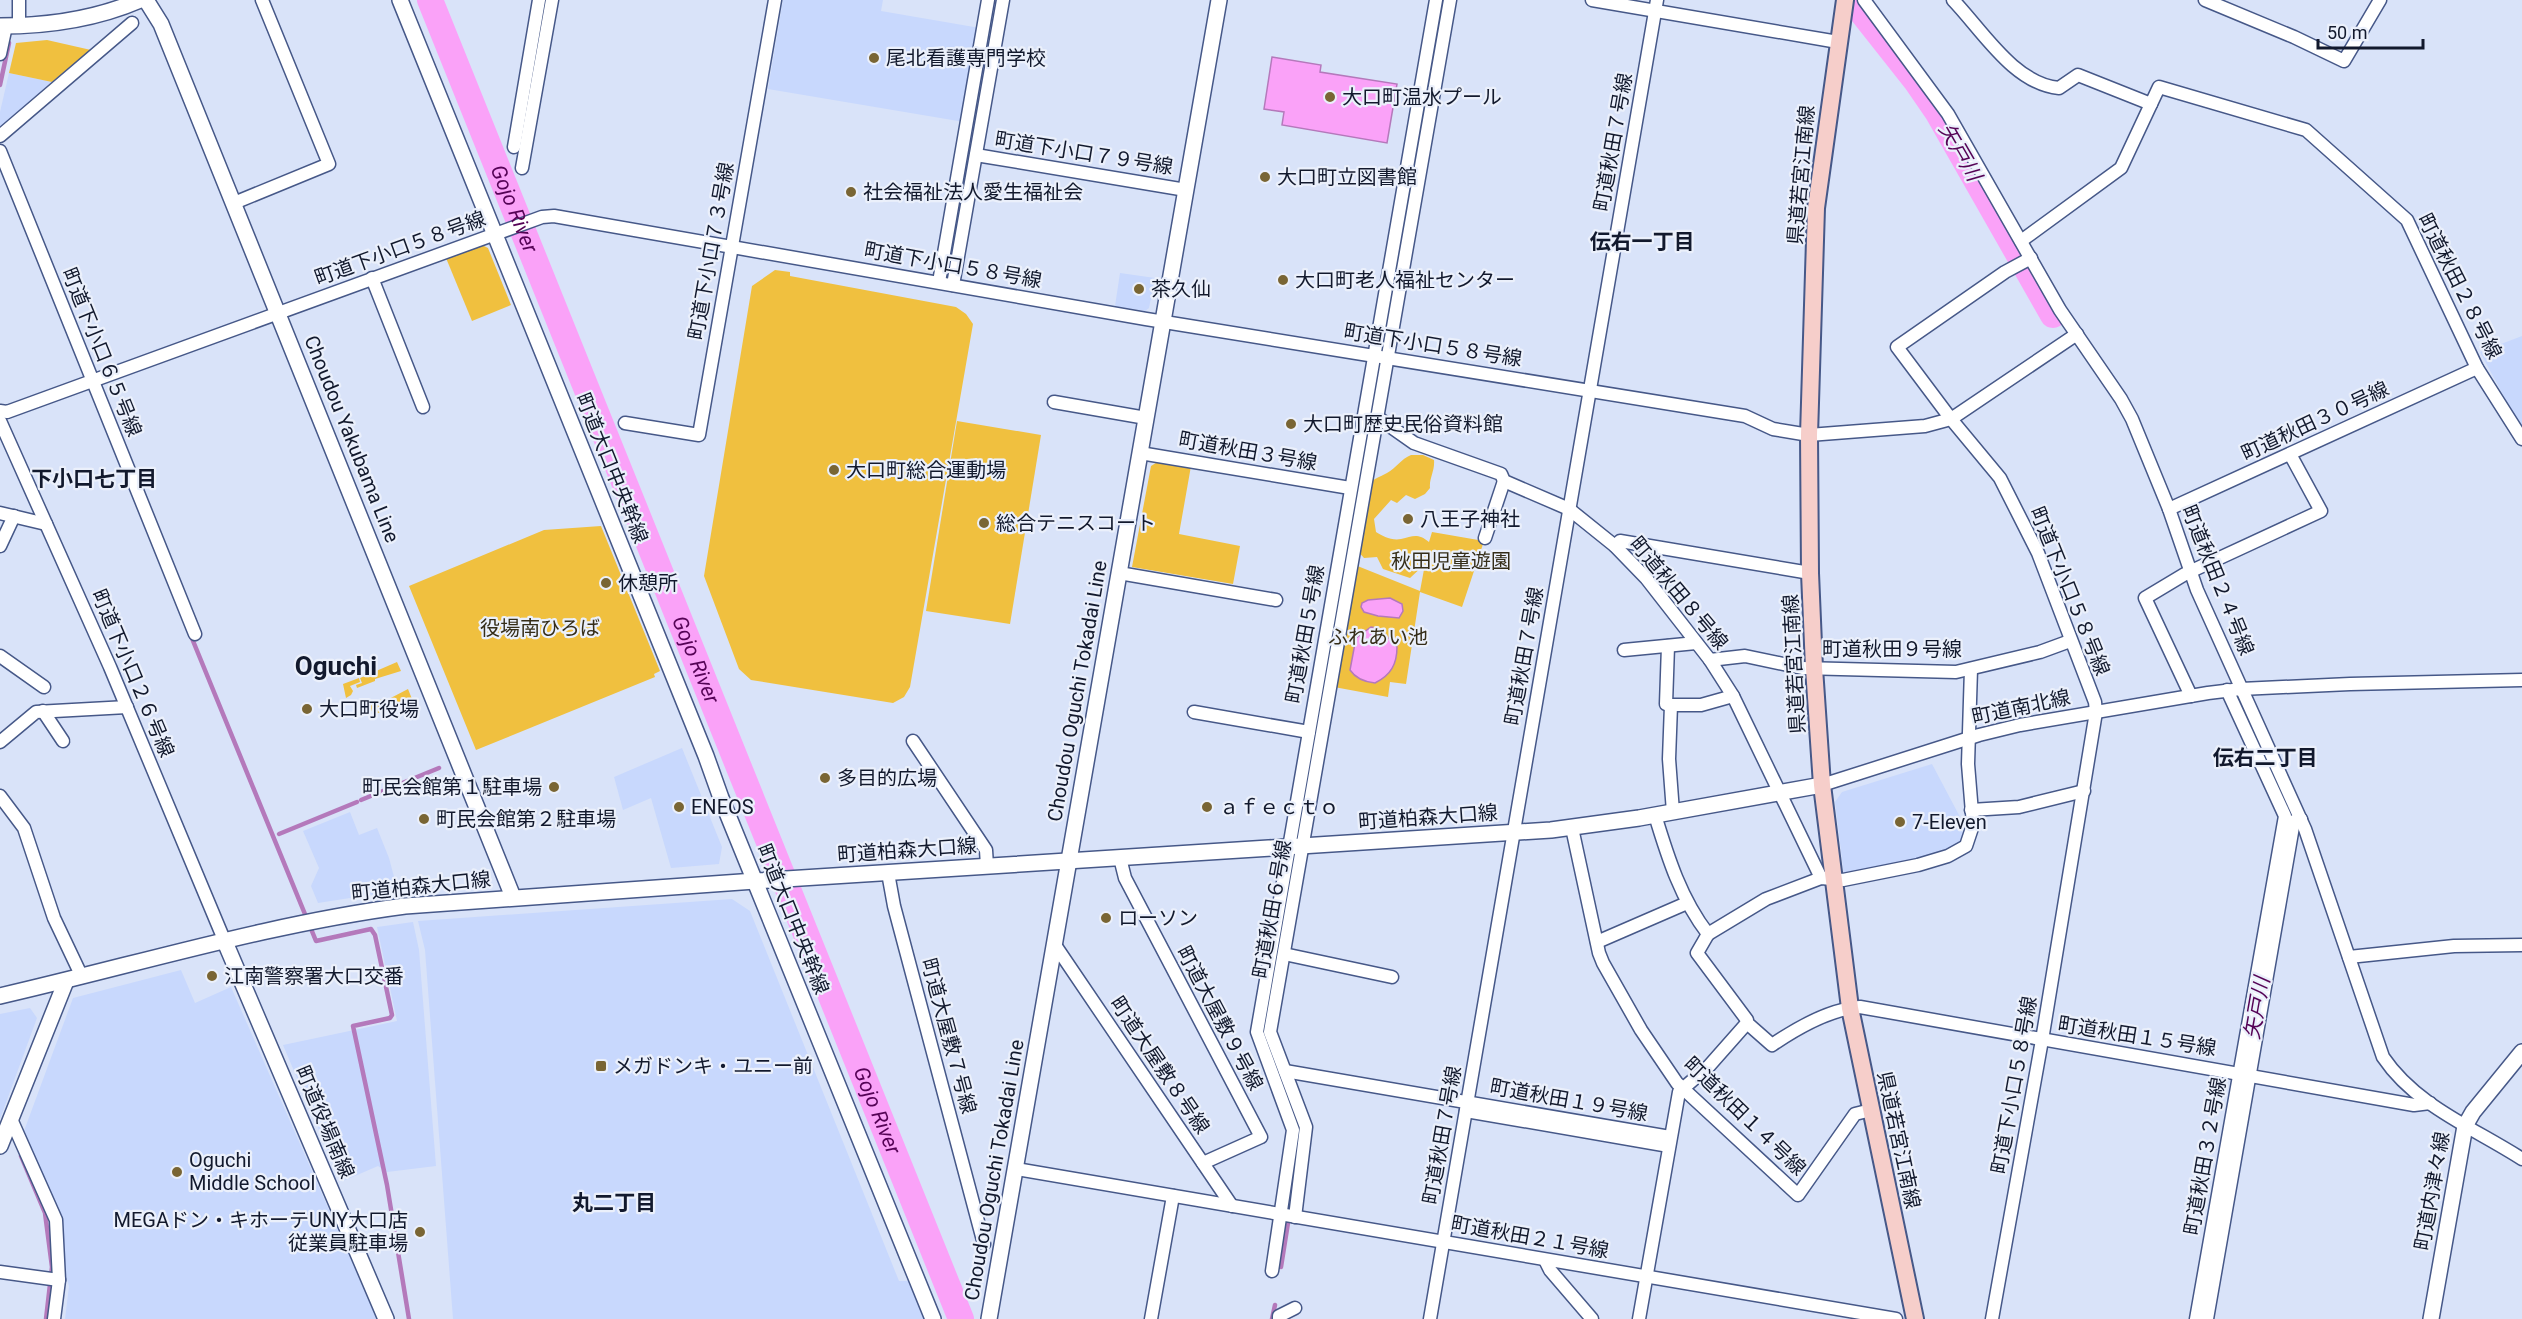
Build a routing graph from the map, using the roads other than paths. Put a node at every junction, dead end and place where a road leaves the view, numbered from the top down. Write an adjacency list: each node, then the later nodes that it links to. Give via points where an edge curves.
1 (19, 0): 22 (street)
2 (140, 0): 22 (street, via 81,18)
3 (146, 0): 32 (street, Choudou Yakubama Line, via 161,24)
4 (262, 0): 32 (street, via 329,164)
5 (400, 0): 33 (street, 町道大口中央幹線)
6 (539, 0): 27 (street)
7 (552, 0): 30 (street)
8 (775, 0): 35 (street, 町道下小口７３号線)
9 (988, 0): 38 (street)
10 (1003, 0): 29 (street)
11 (1219, 0): 31 (street, Choudou Oguchi Tokadai Line)
12 (1436, 0): 43 (street, 町道秋田５号線)
13 (1450, 0): 44 (street, 町道秋田６号線)
14 (1592, 0): 20 (street)
15 (1845, 0): 23 (main road, 県道若宮江南線)
16 (1864, 0): 34 (street, 町道秋田２４号線, via 1948,114)
17 (1953, 0): 25 (street, via 1996,51 2037,82 2059,88 2078,75)
18 (2205, 0): 19 (street, via 2344,61)
19 (2380, 0)
20 (1656, 5): 23 (street); 47 (street, 町道秋田７号線)
21 (132, 23): 26 (street)
22 (8, 26): 24 (street)
23 (1838, 42): 56 (main road, 県道若宮江南線, via 1816,208)
24 (0, 54)
25 (2151, 104): 34 (street, via 2121,168); 45 (street, 町道秋田２８号線, via 2159,87 2306,130 2408,220)
26 (0, 136)
27 (514, 147)
28 (0, 151): 46 (street, 町道下小口６５号線)
29 (976, 155): 31 (street, 町道下小口７９号線); 39 (street)
30 (522, 168)
31 (1186, 190): 41 (street, Choudou Oguchi Tokadai Line)
32 (234, 203): 40 (street, Choudou Yakubama Line)
33 (499, 232): 35 (street, 町道下小口５８号線, via 554,216); 37 (street, 町道下小口５８号線); 115 (street, 町道大口中央幹線)
34 (2021, 241): 36 (street, 町道秋田２４号線)
35 (732, 246): 38 (street, 町道下小口５８号線); 55 (street, 町道下小口７３号線, via 699,435)
36 (2031, 258): 42 (street, 町道秋田２４号線); 53 (street, via 1897,347)
37 (372, 278): 40 (street, 町道下小口５８号線); 49 (street)
38 (939, 282): 39 (street, 町道下小口５８号線)
39 (953, 285): 41 (street, 町道下小口５８号線)
40 (278, 312): 46 (street, 町道下小口５８号線); 116 (street, Choudou Yakubama Line)
41 (1163, 320): 43 (street, 町道下小口５８号線); 52 (street, Choudou Oguchi Tokadai Line)
42 (2077, 334): 53 (street); 63 (street, 町道秋田２４号線, via 2121,399)
43 (1374, 354): 44 (street, 町道下小口５８号線); 61 (street, 町道秋田５号線)
44 (1388, 357): 47 (street, 町道下小口５８号線); 51 (street, 町道秋田６号線)
45 (2477, 368): 57 (street, 町道秋田２８号線); 59 (street, 町道秋田３０号線)
46 (92, 380): 50 (street, 町道下小口５８号線, via 7,412); 74 (street, 町道下小口６５号線)
47 (1589, 390): 56 (street, 町道下小口５８号線, via 1744,416 1773,429); 62 (street, 町道秋田７号線)
48 (1054, 402): 52 (street)
49 (423, 407)
50 (0, 411)
51 (1377, 417): 60 (street, 町道秋田８号線, via 1414,443 1501,474); 109 (street, 町道秋田６号線)
52 (1146, 418): 58 (street, Choudou Oguchi Tokadai Line)
53 (1951, 420): 56 (street, 町道下小口５８号線, via 1925,426); 75 (street, 町道下小口５８号線, via 2000,478 2038,553)
54 (0, 421): 66 (street, 町道下小口２６号線)
55 (625, 423)
56 (1809, 435): 72 (main road, 県道若宮江南線)
57 (2522, 440)
58 (1140, 453): 61 (street, 町道秋田３号線); 71 (street, Choudou Oguchi Tokadai Line)
59 (2290, 454): 63 (street, 町道秋田３０号線); 70 (street, via 2321,511)
60 (1504, 481): 62 (street, 町道秋田８号線); 67 (street)
61 (1350, 488): 94 (street, 町道秋田５号線)
62 (1569, 509): 69 (street, 町道秋田８号線); 108 (street, 町道秋田７号線)
63 (2169, 509): 70 (street, 町道秋田２４号線)
64 (0, 513): 65 (street)
65 (14, 516): 66 (street); 68 (street)
66 (46, 524): 90 (street, 町道下小口２６号線)
67 (1485, 538)
68 (0, 546)
69 (1615, 546): 72 (street, via 1620,541); 76 (street, 町道秋田８号線, via 1646,578)
70 (2192, 572): 85 (street, 町道秋田２４号線); 88 (street, via 2145,598)
71 (1119, 573): 73 (street); 111 (street, Choudou Oguchi Tokadai Line)
72 (1810, 573): 81 (main road, 県道若宮江南線)
73 (1276, 600)
74 (195, 634)
75 (2070, 641): 82 (street, 町道秋田９号線); 93 (street, 町道下小口５８号線)
76 (1696, 643): 77 (street); 80 (street, 町道秋田８号線)
77 (1668, 646): 78 (street); 89 (street, via 1666,704)
78 (1624, 650)
79 (0, 656): 84 (street)
80 (1710, 660): 81 (street, 町道秋田９号線, via 1745,656); 87 (street, 町道秋田８号線)
81 (1814, 668): 82 (street, 町道秋田９号線, via 1956,672); 99 (main road, 県道若宮江南線)
82 (1971, 669): 95 (street)
83 (2522, 680): 85 (street, 町道南北線)
84 (44, 687)
85 (2241, 689): 86 (street, 町道南北線); 106 (street, 町道秋田２４号線)
86 (2227, 690): 88 (street, 町道南北線); 134 (street, 町道秋田３２号線, via 2284,816)
87 (1733, 696): 89 (street, via 1701,705); 101 (street, 町道秋田８号線)
88 (2191, 696): 93 (street, 町道南北線)
89 (1671, 705): 104 (street, via 1669,759)
90 (127, 707): 91 (street); 119 (street, 町道下小口２６号線)
91 (43, 711): 96 (street); 98 (street, via 36,712)
92 (1194, 712): 94 (street)
93 (2096, 712): 95 (street, 町道南北線); 100 (street, 町道下小口５８号線)
94 (1309, 732): 109 (street, 町道秋田５号線)
95 (1969, 738): 99 (street, 町道南北線); 103 (street)
96 (63, 741)
97 (913, 741): 112 (street, via 986,850)
98 (0, 742)
99 (1822, 786): 101 (street, 町道柏森大口線); 114 (main road, 県道若宮江南線)
100 (2084, 791): 103 (street, via 2019,807); 131 (street, 町道下小口５８号線)
101 (1781, 794): 104 (street, 町道柏森大口線); 114 (street, 町道秋田８号線)
102 (0, 796): 125 (street, via 24,828 54,918)
103 (1971, 810): 114 (street, via 1972,830 1965,846 1948,856 1918,865)
104 (1673, 812): 105 (street, 町道柏森大口線)
105 (1655, 815): 107 (street, 町道柏森大口線); 117 (street)
106 (2301, 819): 124 (street, 町道秋田２４号線); 134 (street, via 2294,821)
107 (1572, 828): 108 (street, 町道柏森大口線); 120 (street, 町道秋田１４号線)
108 (1512, 833): 109 (street, 町道柏森大口線); 137 (street, 町道秋田７号線)
109 (1296, 847): 110 (street, 町道柏森大口線); 123 (street, 町道秋田６号線); 148 (street, 町道秋田５号線, via 1257,1032 1293,1130)
110 (1120, 858): 111 (street, 町道柏森大口線); 144 (street, 町道大屋敷９号線, via 1125,878 1261,1137)
111 (1069, 862): 112 (street, 町道柏森大口線); 121 (street, Choudou Oguchi Tokadai Line)
112 (987, 866): 113 (street, 町道柏森大口線)
113 (888, 873): 115 (street, 町道柏森大口線); 151 (street, 町道大屋敷７号線)
114 (1827, 879): 118 (street, via 1766,899); 129 (main road, 県道若宮江南線)
115 (755, 881): 116 (street, 町道柏森大口線); 160 (street, 町道大口中央幹線)
116 (513, 897): 119 (street, 町道柏森大口線, via 349,914)
117 (1687, 903): 118 (street); 120 (street)
118 (1708, 934): 130 (street, 町道秋田１５号線, via 1697,953)
119 (225, 942): 125 (street, 町道柏森大口線); 159 (street, 町道役場南線)
120 (1597, 942): 135 (street, 町道秋田１４号線, via 1603,963 1641,1030)
121 (1055, 945): 144 (street, 町道大屋敷８号線); 145 (street, Choudou Oguchi Tokadai Line)
122 (2522, 945): 124 (street, via 2454,946)
123 (1284, 954): 126 (street); 133 (street, 町道秋田６号線, via 1270,1032)
124 (2349, 957): 136 (street, 町道秋田２４号線, via 2383,1057 2397,1076)
125 (82, 977): 127 (street, 町道柏森大口線)
126 (1392, 977)
127 (66, 981): 128 (street, 町道柏森大口線); 139 (street)
128 (0, 996)
129 (1850, 1008): 130 (street, 町道秋田１５号線, via 1789,1033 1772,1045); 131 (street, 町道秋田１５号線); 138 (main road, 県道若宮江南線)
130 (1747, 1023): 135 (street, via 1709,1066)
131 (2042, 1040): 134 (street, 町道秋田１５号線); 169 (street, 町道下小口５８号線)
132 (2522, 1052): 140 (street, 町道内津々線)
133 (1285, 1071): 137 (street, 町道秋田１９号線); 149 (street, 町道秋田６号線, via 1306,1127)
134 (2245, 1074): 136 (street, 町道秋田１５号線, via 2414,1105); 170 (street, 町道秋田３２号線); 171 (street)
135 (1682, 1088): 138 (street, 町道秋田１４号線, via 1798,1195 1856,1114); 141 (street)
136 (2430, 1103): 140 (street, 町道秋田２４号線)
137 (1466, 1107): 141 (street, 町道秋田１９号線); 150 (street, 町道秋田７号線)
138 (1871, 1110): 168 (main road, 県道若宮江南線)
139 (11, 1119): 142 (street); 156 (street, via 56,1220)
140 (2465, 1126): 143 (street, 町道秋田２４号線); 172 (street, 町道内津々線)
141 (1669, 1142): 155 (street)
142 (0, 1146)
143 (2522, 1160)
144 (1203, 1163): 147 (street, 町道大屋敷８号線)
145 (1016, 1169): 146 (street, 町道秋田２１号線); 161 (street, Choudou Oguchi Tokadai Line)
146 (1173, 1196): 147 (street, 町道秋田２１号線); 162 (street)
147 (1232, 1206): 148 (street, 町道秋田２１号線)
148 (1282, 1214): 149 (street, 町道秋田２１号線); 153 (street, 町道秋田５号線)
149 (1295, 1216): 150 (street, 町道秋田２１号線)
150 (1444, 1243): 152 (street, 町道秋田２１号線); 164 (street, 町道秋田７号線)
151 (984, 1244)
152 (1545, 1260): 155 (street, 町道秋田２１号線); 165 (street)
153 (1272, 1271)
154 (0, 1272): 156 (street)
155 (1647, 1277): 166 (street); 167 (street, 町道秋田２１号線)
156 (59, 1280): 158 (street)
157 (1295, 1308): 163 (street)
158 (54, 1319)
159 (386, 1319)
160 (933, 1319)
161 (989, 1319)
162 (1151, 1319)
163 (1279, 1319)
164 (1430, 1319)
165 (1592, 1319)
166 (1639, 1319)
167 (1896, 1319)
168 (1915, 1319)
169 (1992, 1319)
170 (2196, 1319)
171 (2207, 1319)
172 (2431, 1319)

